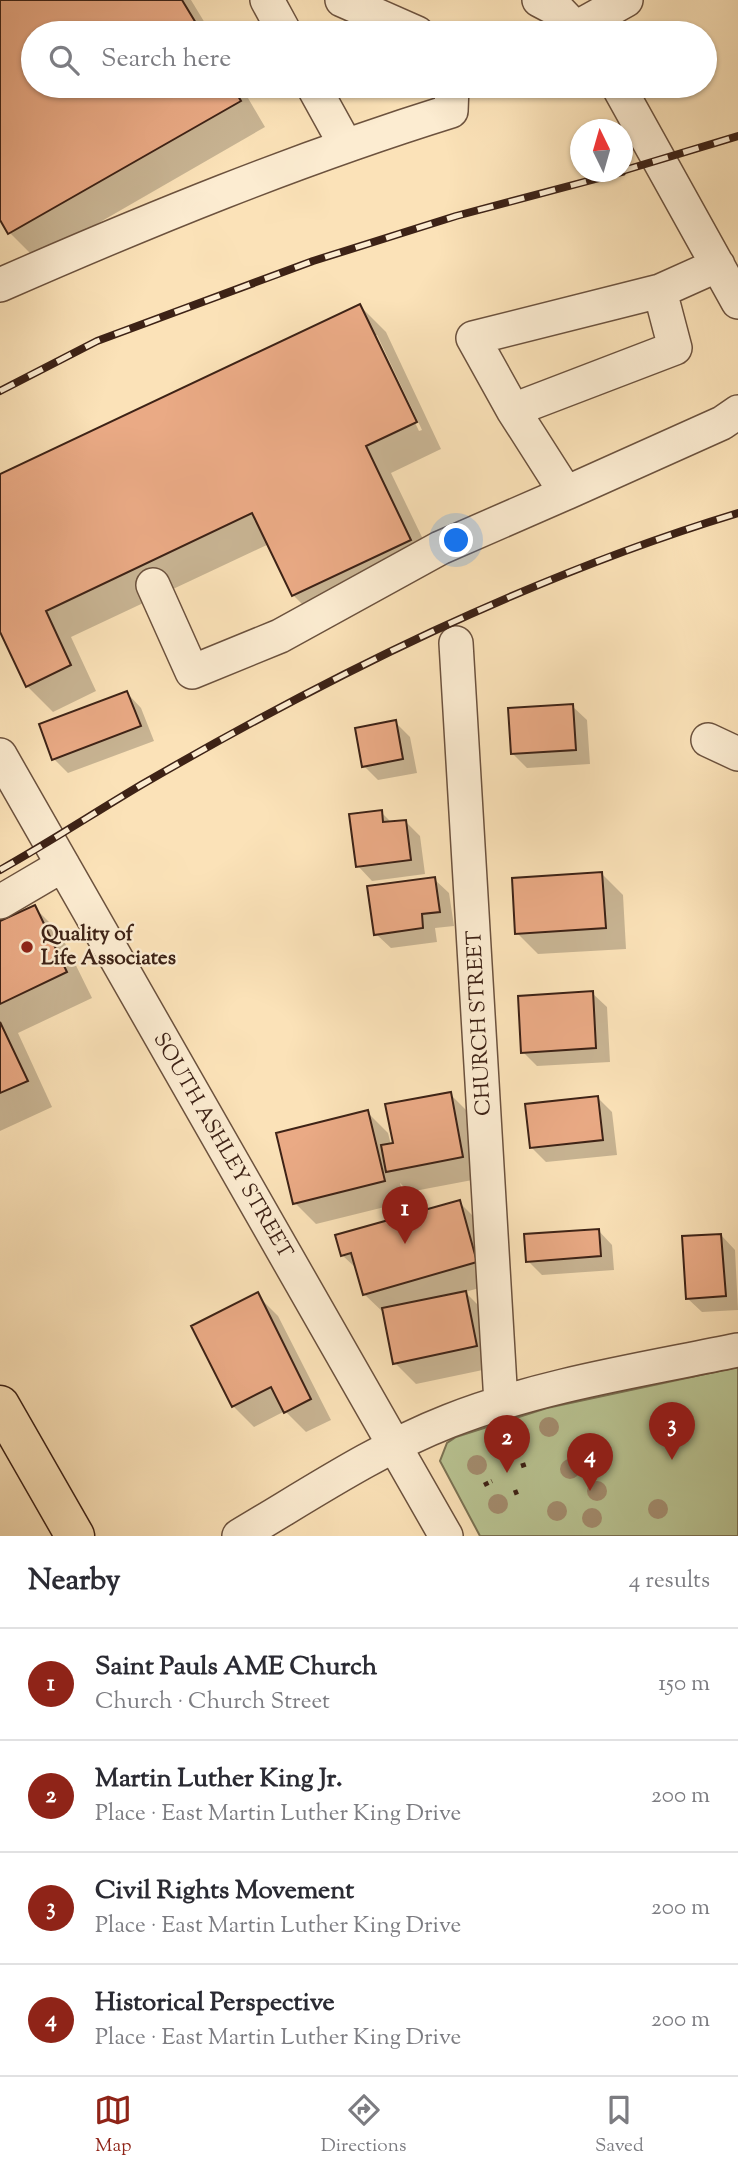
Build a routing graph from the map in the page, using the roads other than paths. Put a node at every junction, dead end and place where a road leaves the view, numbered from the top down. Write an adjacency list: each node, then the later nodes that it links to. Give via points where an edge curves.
1 (267, 0): 5 (street)
2 (342, 0): 6 (street)
3 (539, 0): 7 (street, via 558,9)
4 (626, 0): 8 (street)
5 (278, 21)
6 (389, 21)
7 (569, 21)
8 (593, 21)
9 (320, 98): 12 (street)
10 (452, 98): 12 (street, via 451,111)
11 (625, 98): 13 (street)
12 (345, 144): 14 (street, via 146,220)
13 (718, 265): 15 (street); 16 (street)
14 (0, 285)
15 (660, 291): 17 (street, via 675,348); 17 (street, via 473,338)
16 (738, 302)
17 (513, 410): 19 (street)
18 (738, 412): 19 (street, via 722,424)
19 (566, 493): 20 (street, via 440,548 280,636 192,673)
20 (153, 585)
21 (456, 643): 28 (street, CHURCH STREET)
22 (708, 740): 23 (street)
23 (738, 754)
24 (0, 755): 25 (street, SOUTH ASHLEY STREET)
25 (62, 865): 26 (street); 30 (street, SOUTH ASHLEY STREET)
26 (0, 902)
27 (738, 1350): 28 (street, via 564,1385)
28 (501, 1404): 30 (street)
29 (0, 1405): 31 (main road)
30 (394, 1446): 32 (street); 33 (street, SOUTH ASHLEY STREET)
31 (75, 1536)
32 (239, 1536)
33 (446, 1536)

